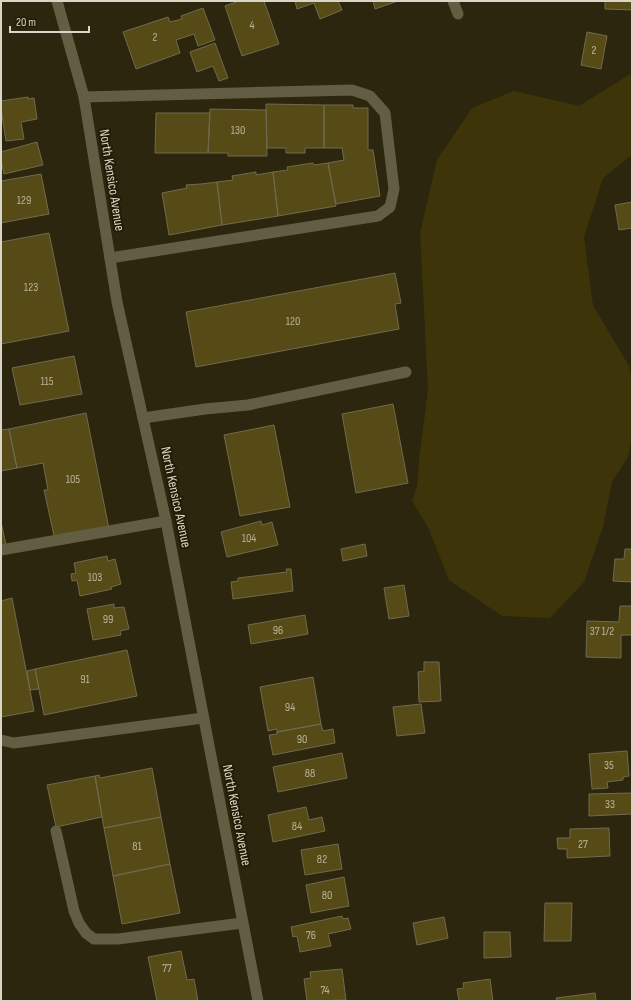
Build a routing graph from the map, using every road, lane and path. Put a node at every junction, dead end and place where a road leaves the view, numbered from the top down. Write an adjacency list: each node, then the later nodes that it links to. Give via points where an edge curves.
1 (57, 1): 4 (street, North Kensico Avenue)
2 (454, 1): 3 (street)
3 (458, 14)
4 (84, 97): 5 (street, North Kensico Avenue); 5 (street, via 352,90 370,96 385,113 394,189 390,207 378,216)
5 (110, 258): 7 (street, North Kensico Avenue, via 117,302)
6 (406, 372): 7 (street, via 248,405)
7 (143, 418): 8 (street, North Kensico Avenue)
8 (166, 521): 9 (street); 10 (street, North Kensico Avenue)
9 (1, 550)
10 (203, 718): 11 (street, via 14,743); 13 (street, North Kensico Avenue)
11 (1, 740)
12 (56, 832): 13 (street, via 74,911 86,933 94,939 118,939)
13 (242, 923): 14 (street, North Kensico Avenue)
14 (258, 1001)

